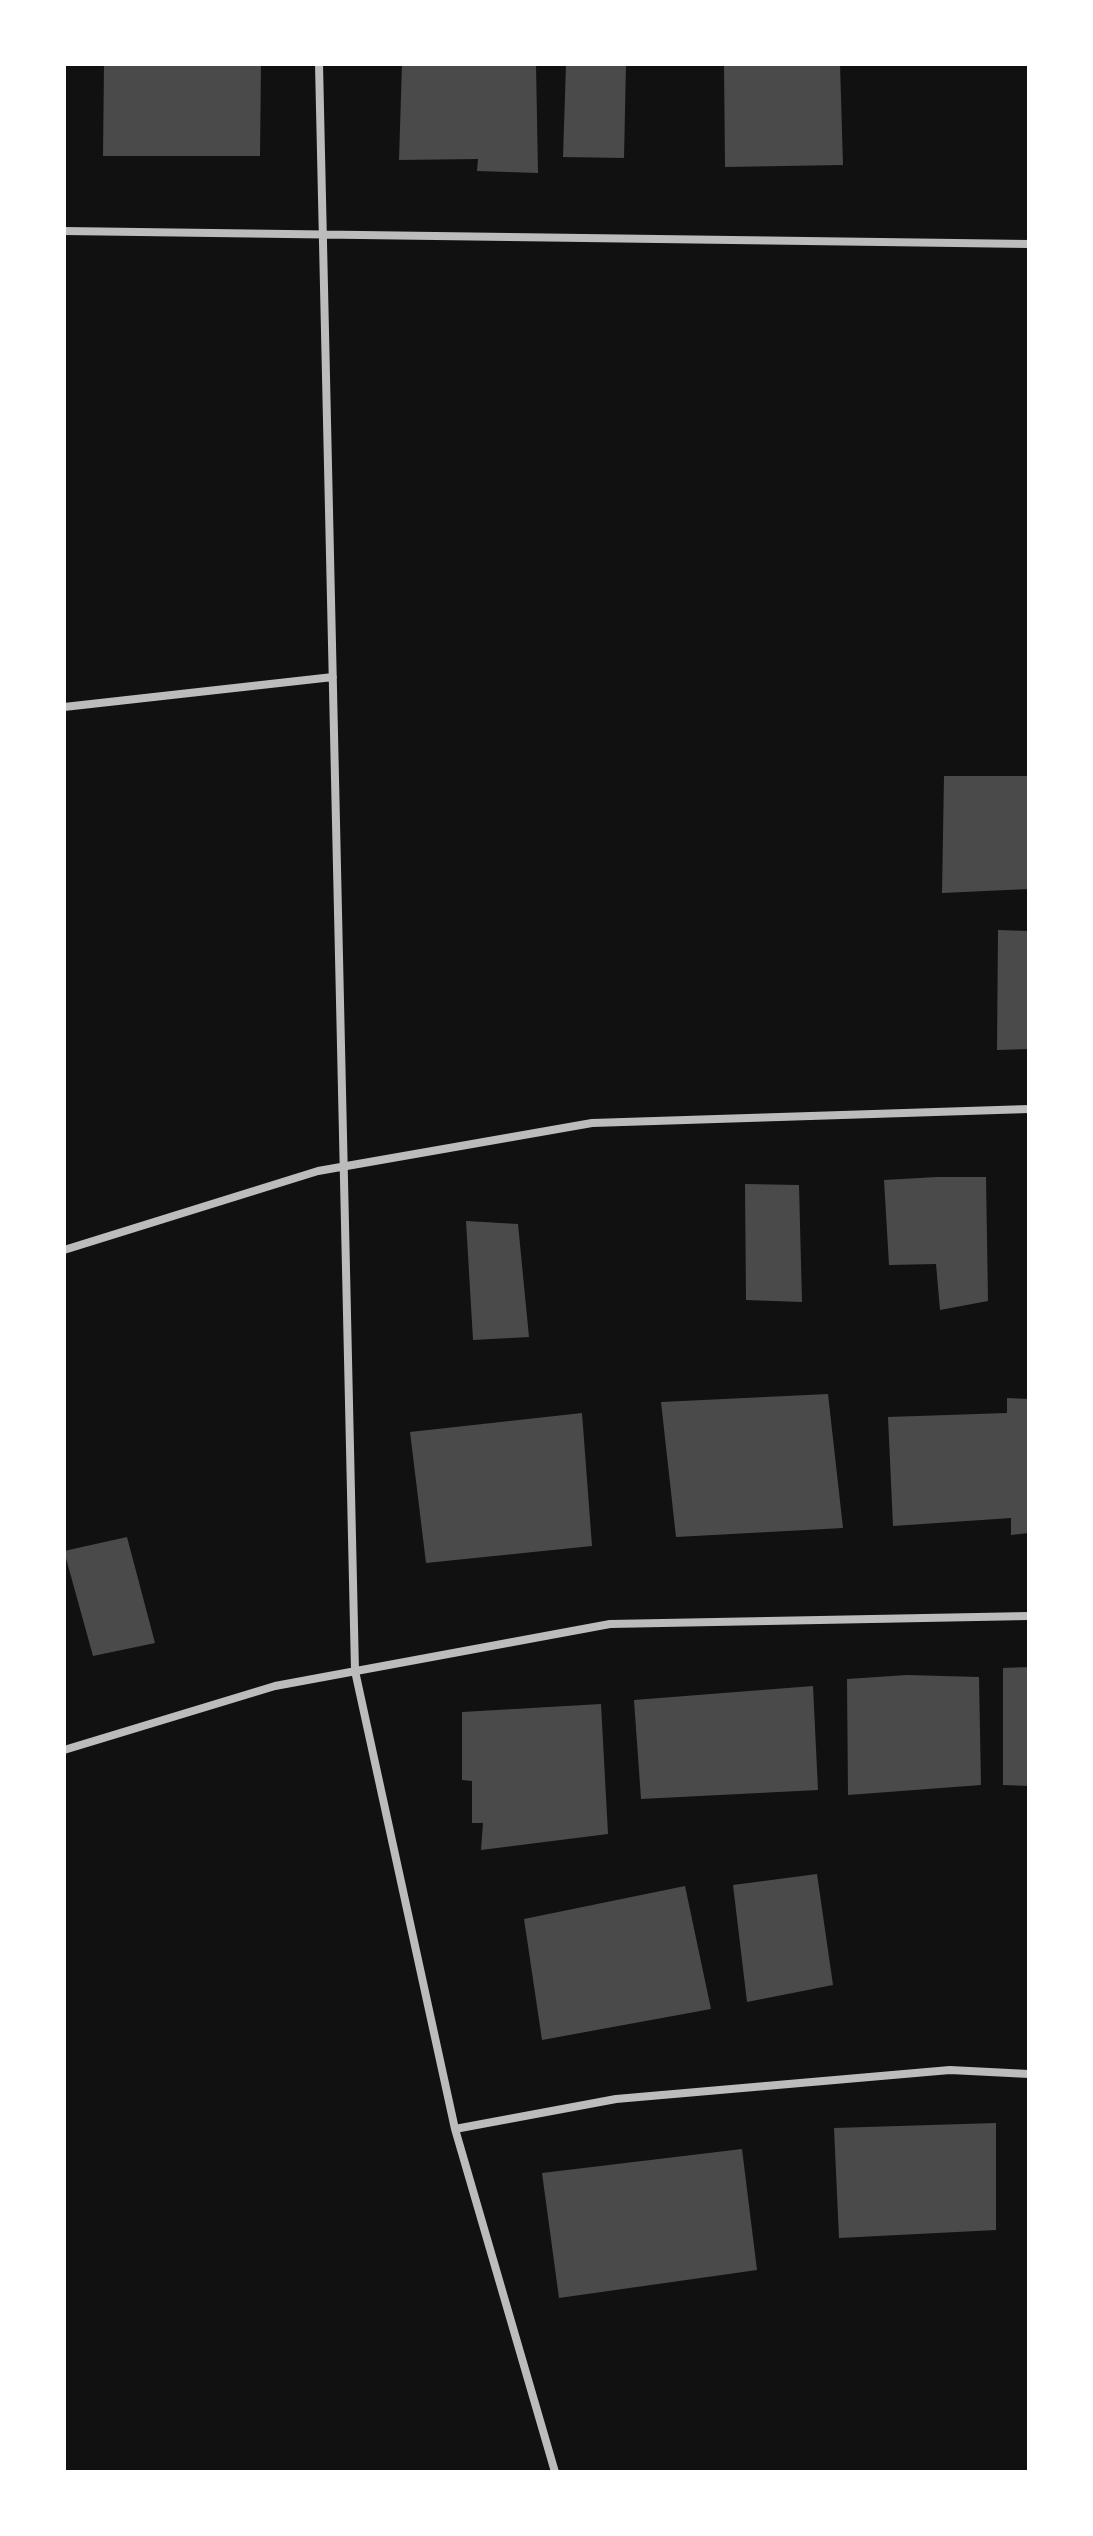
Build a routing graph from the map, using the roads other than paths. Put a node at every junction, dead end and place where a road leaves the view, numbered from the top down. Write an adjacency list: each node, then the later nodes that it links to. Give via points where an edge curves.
1 (319, 64): 3 (street)
2 (64, 231): 3 (street)
3 (324, 235): 4 (street); 5 (street)
4 (1029, 244)
5 (333, 677): 6 (street); 8 (street)
6 (64, 707)
7 (1029, 1109): 8 (street, via 592,1123)
8 (344, 1166): 9 (street); 11 (street)
9 (64, 1250)
10 (1029, 1616): 11 (street, via 610,1624)
11 (355, 1671): 12 (street, via 275,1686); 14 (street)
12 (64, 1750)
13 (1029, 2074): 14 (street, via 950,2070 616,2099)
14 (455, 2129): 15 (street)
15 (555, 2472)

